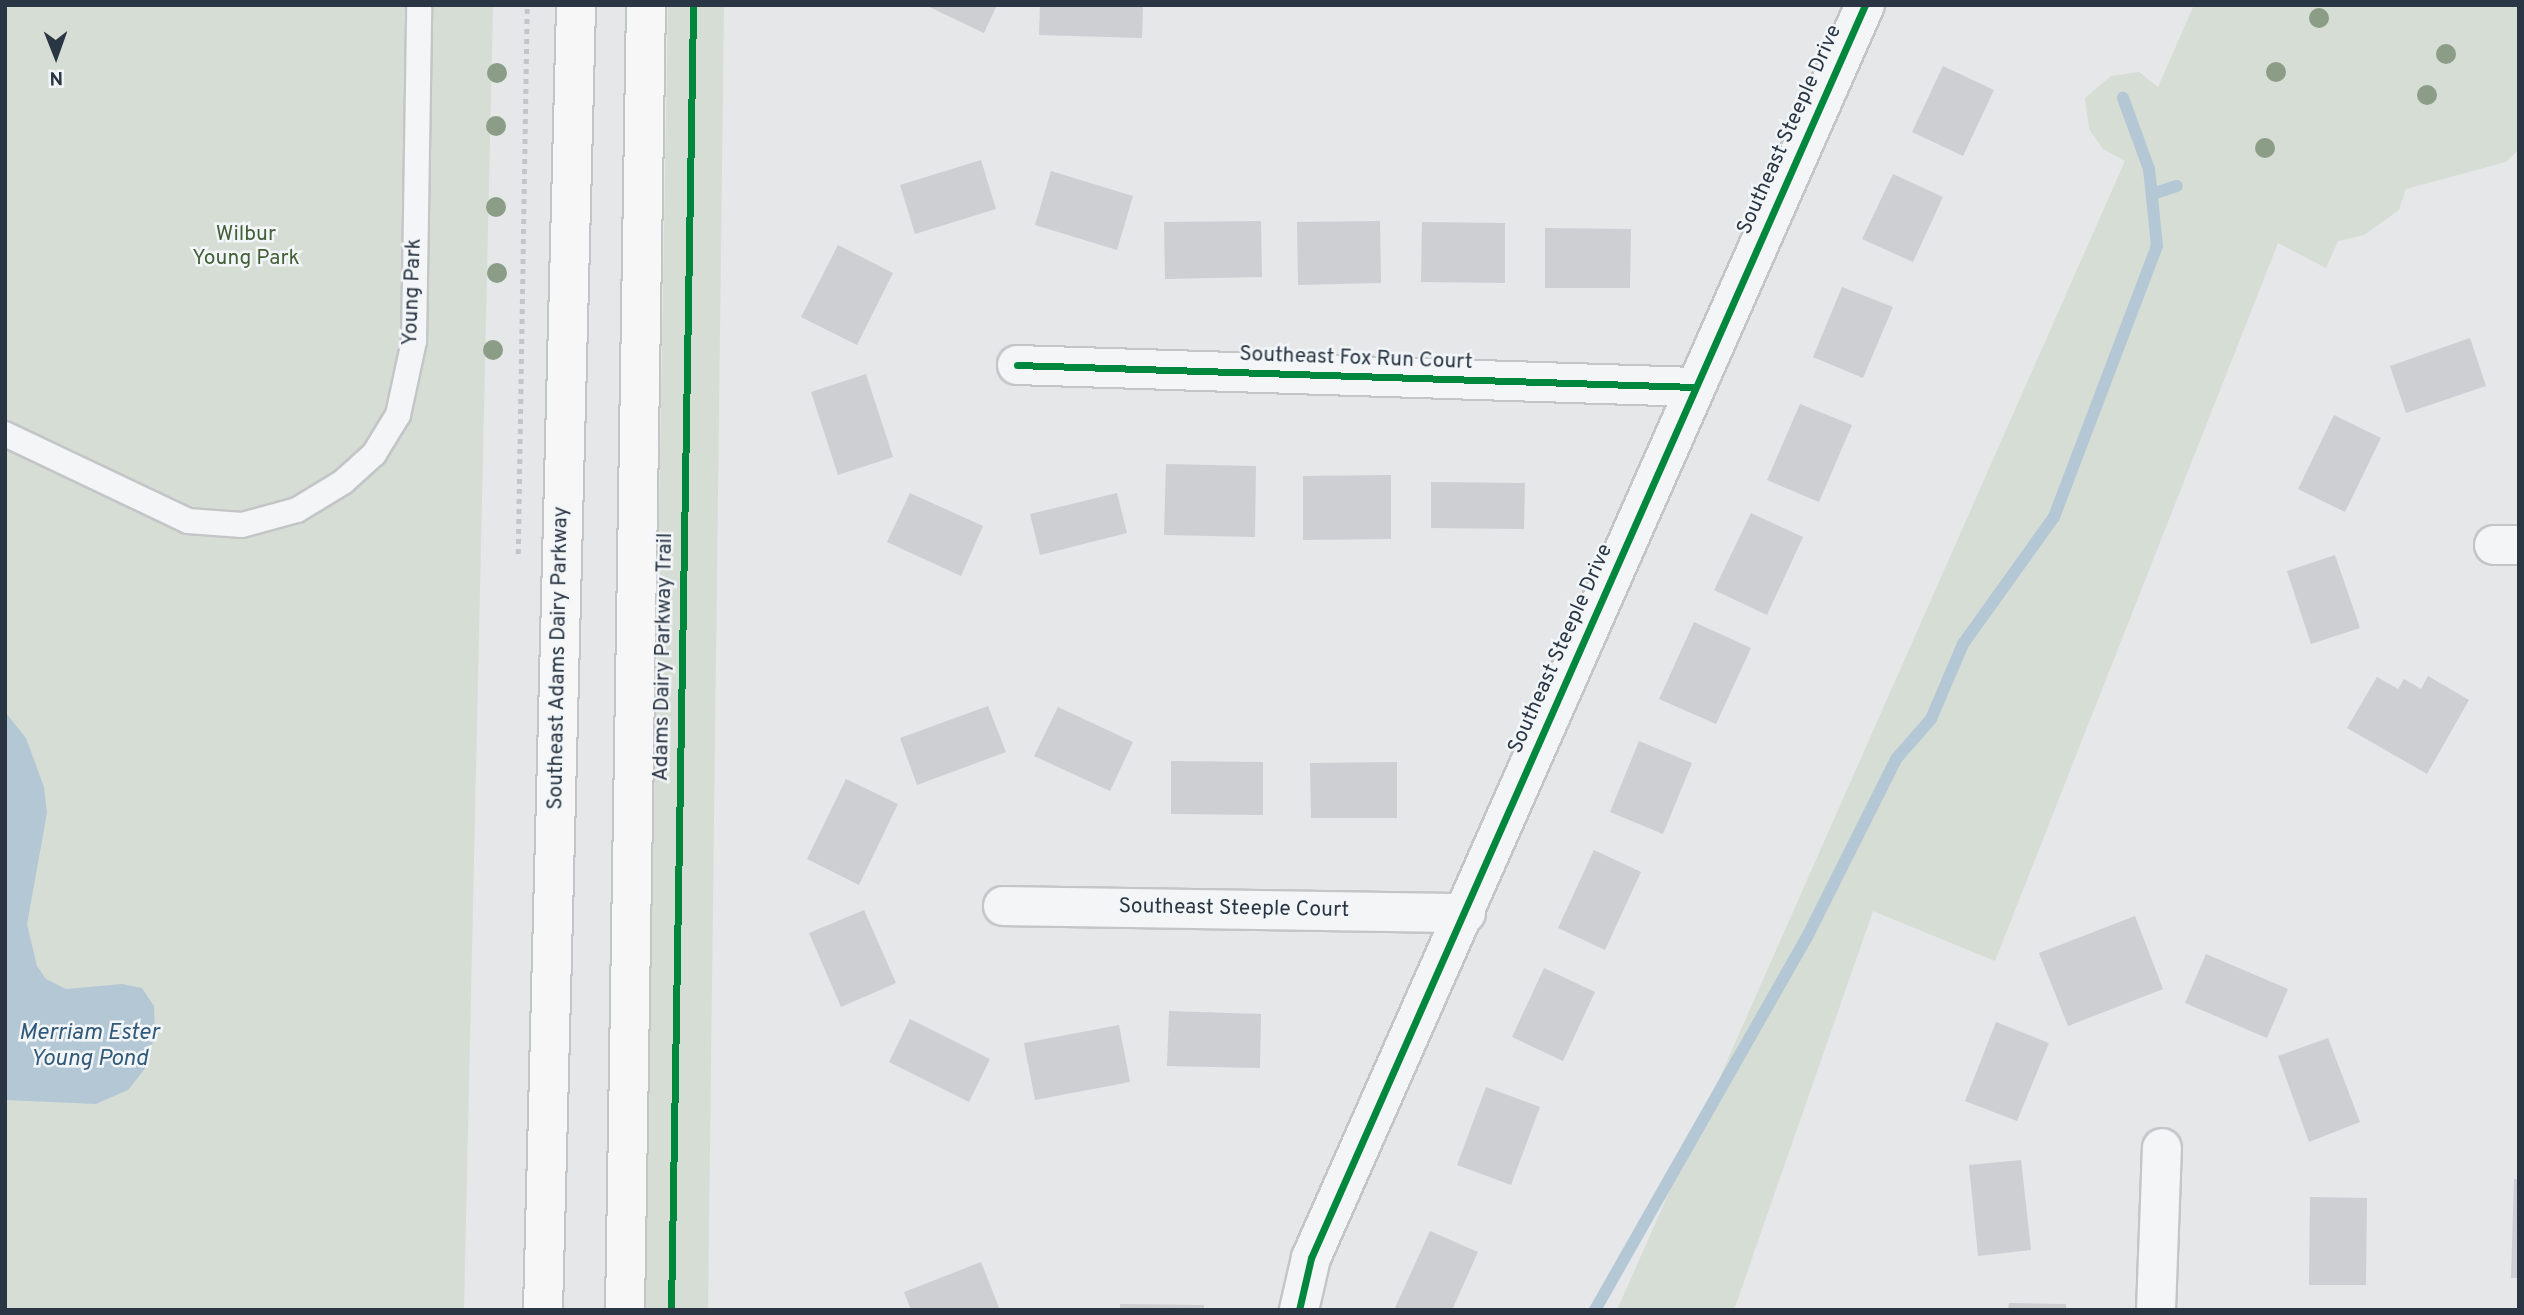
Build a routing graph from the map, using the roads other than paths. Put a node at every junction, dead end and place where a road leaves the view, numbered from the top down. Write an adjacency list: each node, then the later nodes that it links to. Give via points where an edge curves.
1 (419, 5): 7 (lane, Young Park, via 414,341 398,415 374,454 343,482 297,510 242,525 188,521)
2 (576, 5): 11 (main road, Southeast Adams Dairy Parkway)
3 (646, 5): 12 (main road)
4 (1865, 5): 6 (street, Southeast Steeple Drive)
5 (1017, 365): 6 (street, Southeast Fox Run Court)
6 (1695, 387): 9 (street, Southeast Steeple Drive)
7 (5, 434)
8 (1003, 906): 9 (street, Southeast Steeple Court)
9 (1466, 912): 13 (street, Southeast Steeple Drive, via 1311,1258)
10 (2162, 1148): 14 (street)
11 (543, 1310)
12 (625, 1310)
13 (1299, 1310)
14 (2156, 1310)

